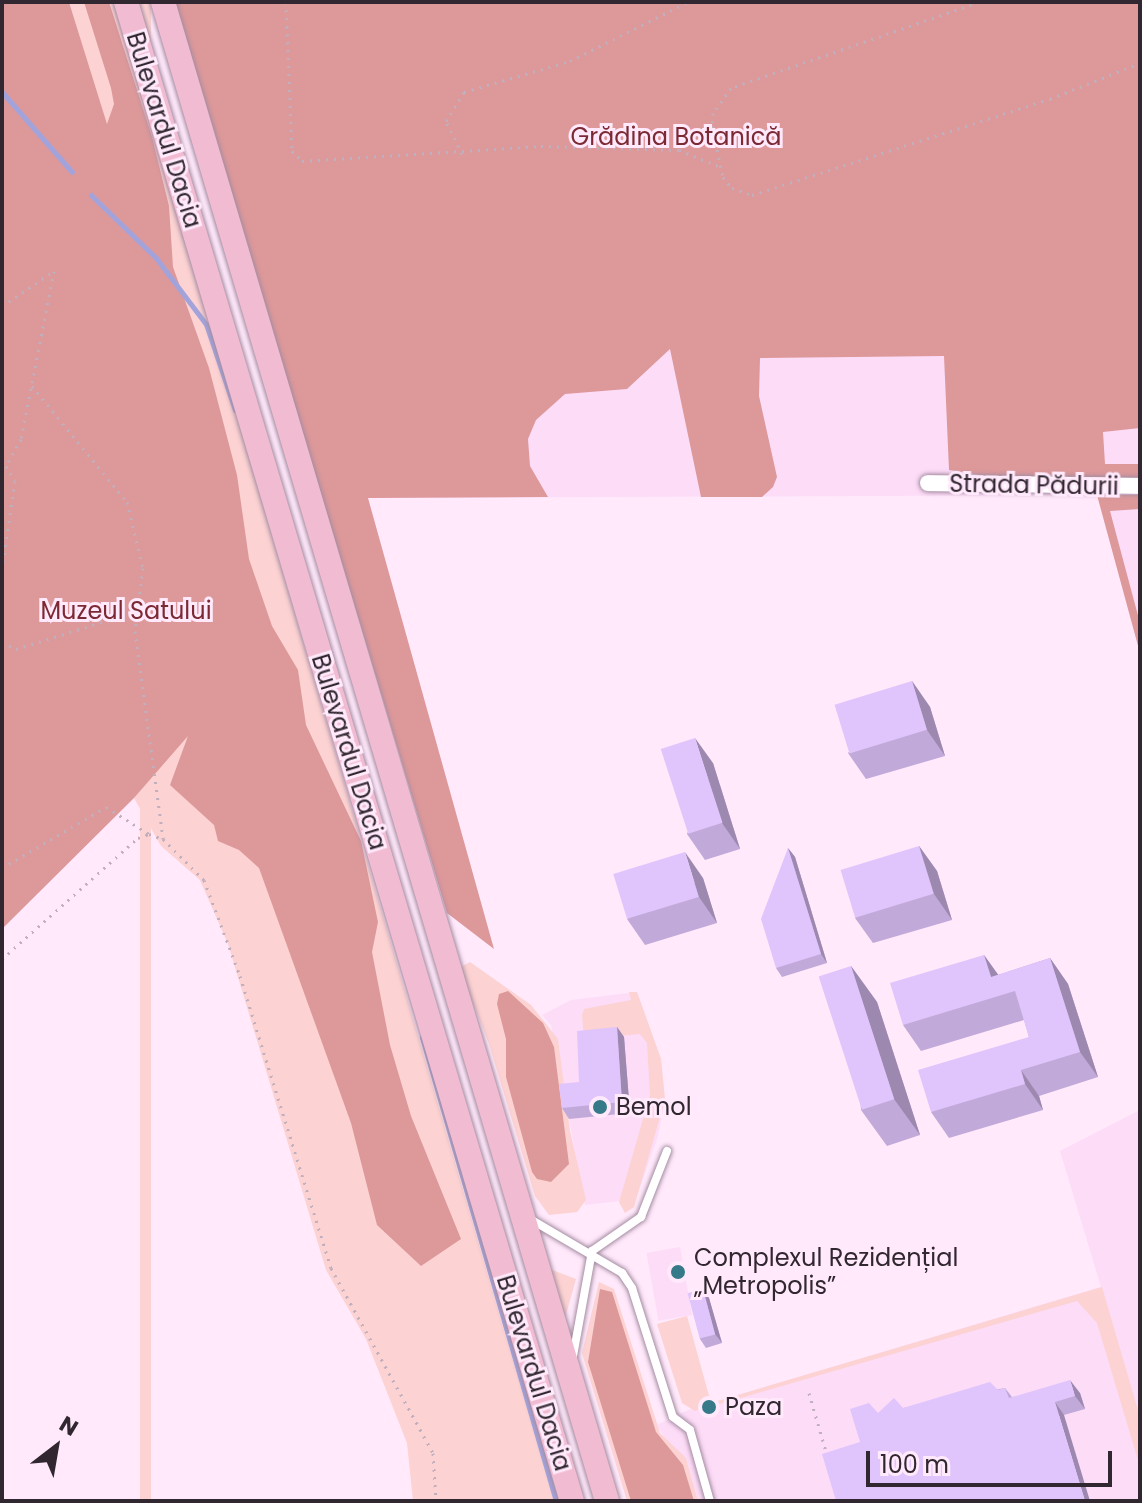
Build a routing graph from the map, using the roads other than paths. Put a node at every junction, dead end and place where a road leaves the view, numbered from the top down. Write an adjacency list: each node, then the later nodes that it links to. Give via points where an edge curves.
1 (126, 2): 9 (main road, Bulevardul Dacia)
2 (163, 2): 6 (main road, Bulevardul Dacia)
3 (928, 483): 4 (street, Strada Pădurii)
4 (1140, 486)
5 (667, 1151): 7 (lane, via 641,1217)
6 (524, 1215): 7 (lane); 8 (main road, Bulevardul Dacia)
7 (592, 1251): 8 (lane); 11 (lane, via 622,1273 632,1288 673,1417 690,1430)
8 (570, 1373): 10 (main road, Bulevardul Dacia)
9 (572, 1501)
10 (607, 1501)
11 (710, 1501)

